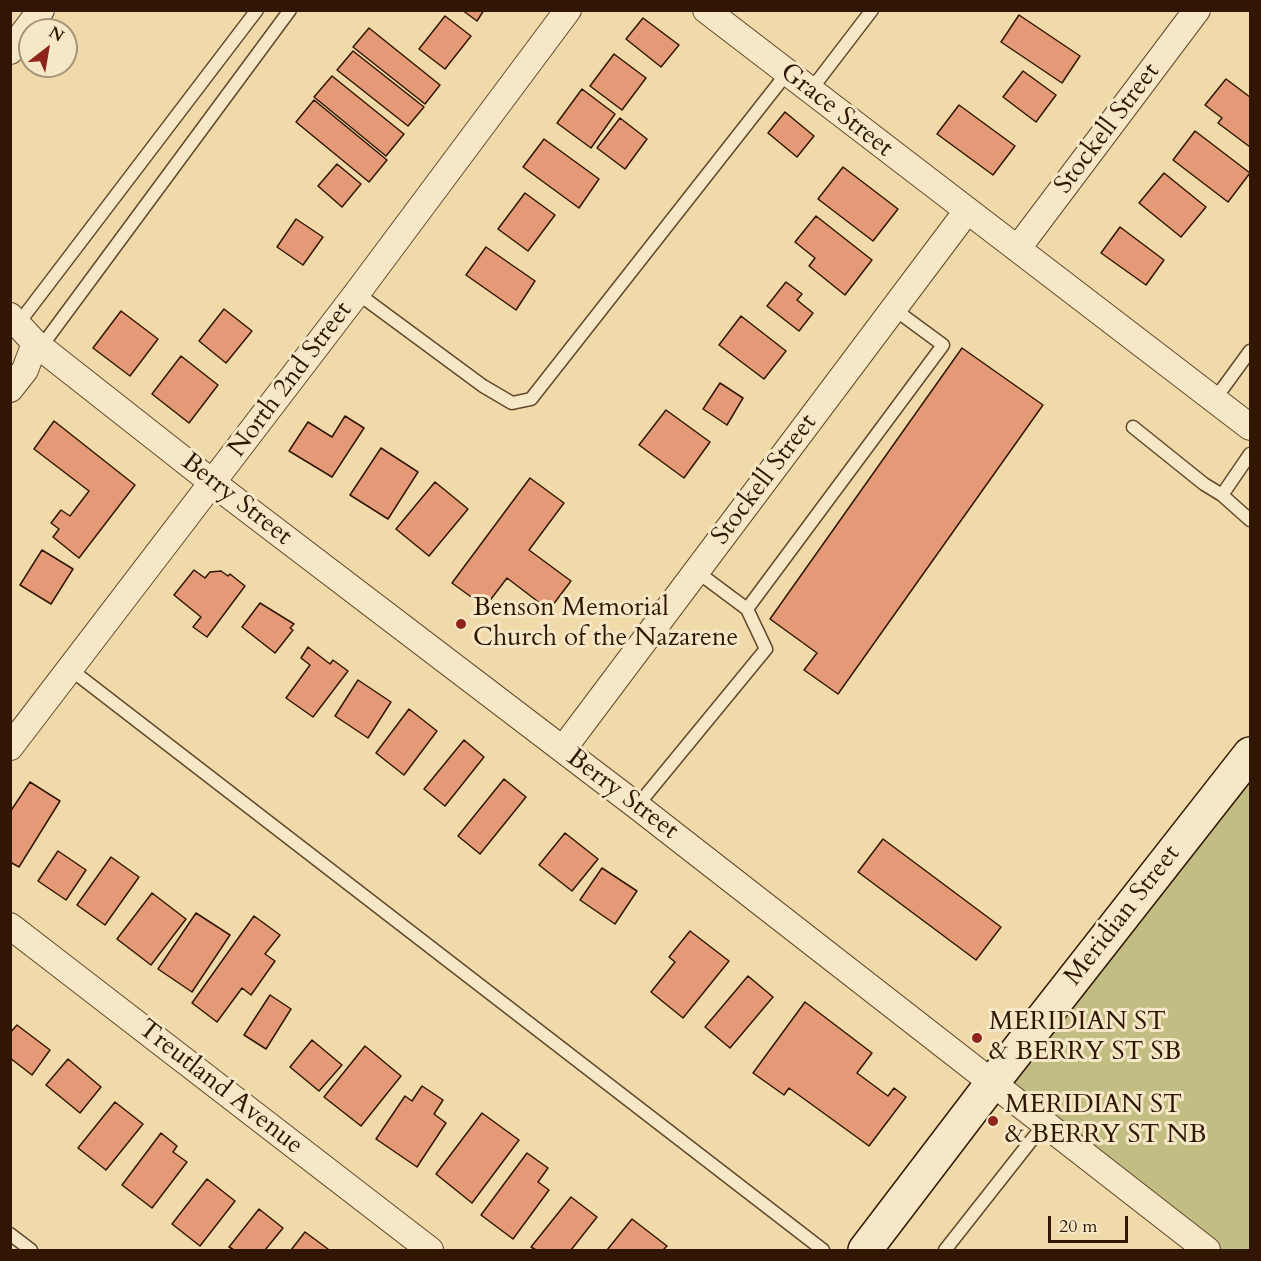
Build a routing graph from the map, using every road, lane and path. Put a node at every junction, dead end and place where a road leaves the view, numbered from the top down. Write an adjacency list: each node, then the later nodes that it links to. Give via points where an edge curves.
1 (41, 10): 8 (street)
2 (256, 10): 15 (lane)
3 (290, 10): 16 (lane)
4 (568, 10): 13 (street, North 2nd Street)
5 (706, 10): 9 (street, Grace Street)
6 (872, 10): 10 (lane)
7 (1197, 10): 12 (street, Stockell Street)
8 (10, 51)
9 (787, 73): 10 (street, Grace Street); 13 (lane, via 531,399 512,403 483,386)
10 (810, 91): 11 (street, Grace Street)
11 (967, 211): 12 (street, Grace Street); 14 (street, Stockell Street)
12 (1018, 248): 19 (street)
13 (357, 293): 23 (street, North 2nd Street)
14 (894, 309): 26 (street, Stockell Street); 27 (lane, via 943,345)
15 (14, 320): 16 (street, Berry Street)
16 (38, 345): 18 (street); 23 (street, Berry Street)
17 (1251, 351): 19 (lane)
18 (10, 389)
19 (1215, 399): 21 (street)
20 (1133, 427): 24 (lane)
21 (1251, 427)
22 (1251, 454): 24 (lane)
23 (213, 483): 28 (street, North 2nd Street); 30 (street, Berry Street)
24 (1222, 495): 25 (lane)
25 (1251, 520)
26 (696, 572): 27 (lane); 30 (street, Stockell Street)
27 (747, 609): 32 (lane, via 766,650)
28 (70, 669): 29 (street, North 2nd Street); 39 (lane)
29 (10, 747)
30 (563, 749): 32 (street, Berry Street)
31 (1251, 754): 34 (street, Meridian Street)
32 (637, 806): 34 (street, Berry Street)
33 (10, 926): 38 (street, Treutland Avenue)
34 (993, 1082): 35 (street, Berry Street); 40 (street, Meridian Street)
35 (1045, 1123): 41 (lane); 42 (street, Berry Street)
36 (10, 1234): 37 (lane)
37 (31, 1251)
38 (430, 1251)
39 (823, 1251)
40 (865, 1251)
41 (945, 1251)
42 (1207, 1251)

